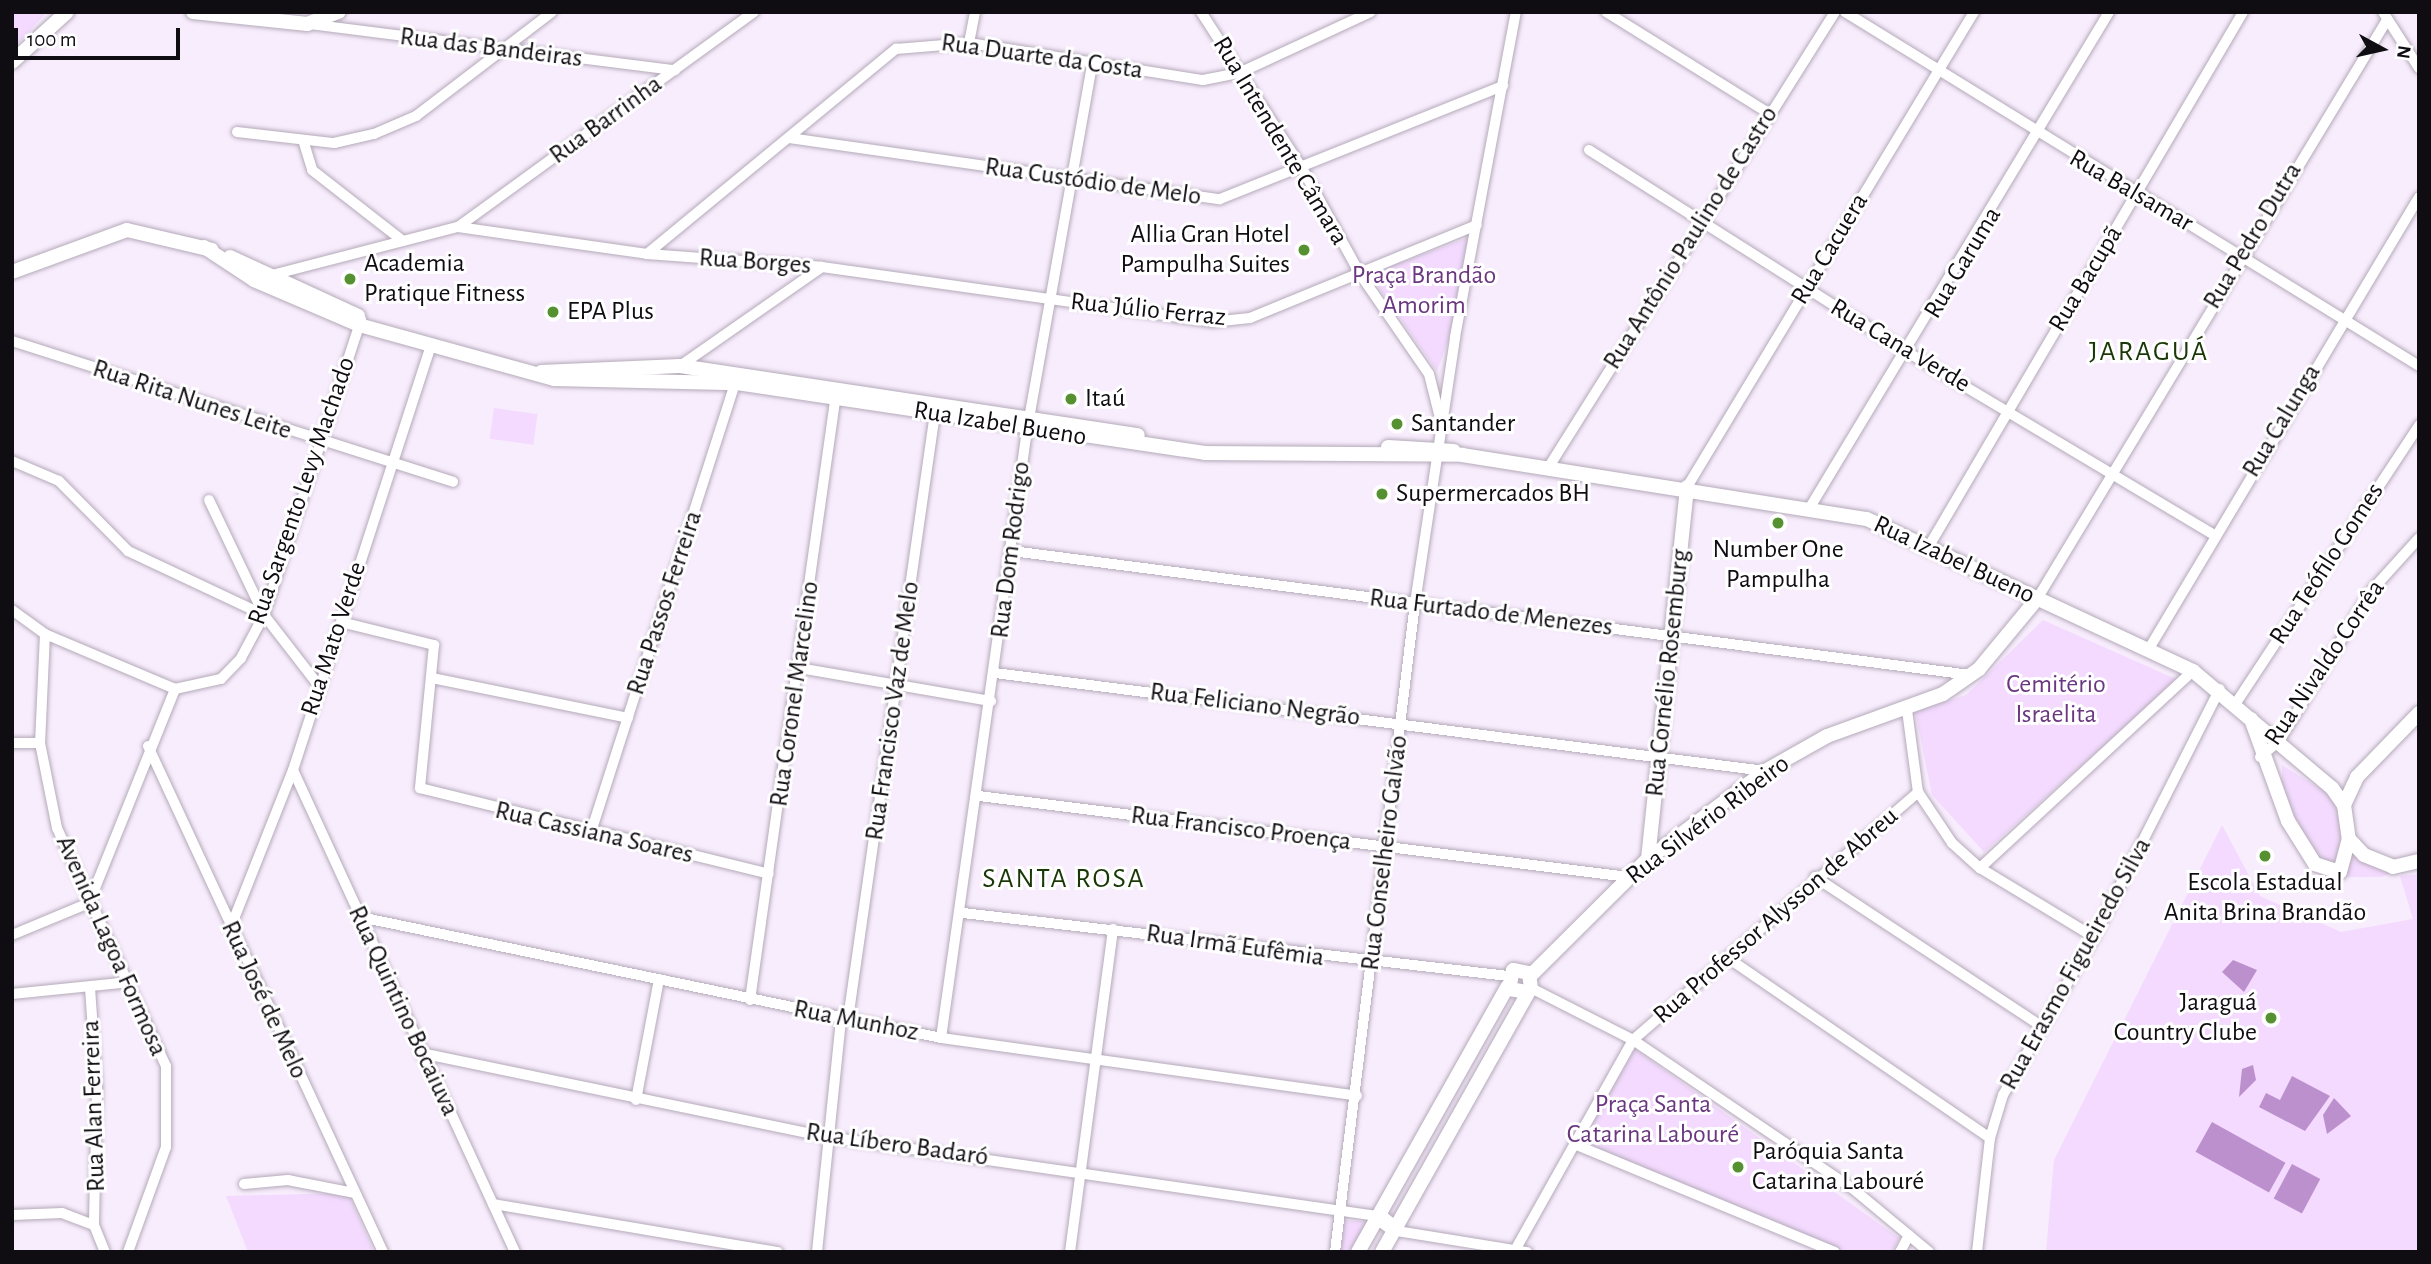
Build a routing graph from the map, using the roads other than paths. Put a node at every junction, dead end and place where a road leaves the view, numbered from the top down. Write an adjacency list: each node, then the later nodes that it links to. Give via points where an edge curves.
1 (67, 12): 20 (street)
2 (193, 12): 17 (street)
3 (339, 12): 17 (street)
4 (552, 12): 19 (street)
5 (754, 12): 23 (street, Rua Barrinha)
6 (975, 12): 18 (street)
7 (1201, 12): 25 (street, Rua Intendente Câmara)
8 (1371, 12): 25 (street, Rua Duarte da Costa)
9 (1516, 12): 26 (street, Rua Conselheiro Galvão)
10 (1606, 12): 27 (street)
11 (1835, 12): 27 (street, Rua Antônio Paulino de Castro)
12 (1845, 12): 24 (street, Rua Balsamar)
13 (1974, 12): 24 (street, Rua Cacuera)
14 (2109, 12): 29 (street, Rua Garuma)
15 (2243, 12): 35 (street, Rua Bacupã)
16 (2385, 16): 22 (street); 43 (street, Rua Pedro Dutra)
17 (307, 24): 19 (street, Rua das Bandeiras)
18 (969, 43): 21 (street, Rua Duarte da Costa); 30 (street, Rua Duarte da Costa, via 927,41 896,49)
19 (501, 50): 23 (street, Rua das Bandeiras); 31 (street, via 416,116 374,134)
20 (12, 62)
21 (1092, 65): 25 (street, Rua Duarte da Costa, via 1203,80); 34 (street, Rua Dom Rodrigo)
22 (2419, 68)
23 (675, 70): 39 (street, Rua Barrinha)
24 (1938, 72): 29 (street, Rua Balsamar); 49 (street, Rua Cacuera)
25 (1240, 73): 33 (street, Rua Intendente Câmara)
26 (1503, 86): 33 (street, Rua Custódio de Melo); 38 (street, Rua Conselheiro Galvão)
27 (1768, 113): 37 (street, Rua Antônio Paulino de Castro)
28 (237, 132): 31 (street)
29 (2038, 137): 35 (street, Rua Balsamar); 55 (street, Rua Garuma)
30 (789, 138): 34 (street, Rua Custódio de Melo); 42 (street, Rua Duarte da Costa)
31 (304, 143): 40 (street, via 312,170)
32 (1590, 150): 37 (street, Rua Cana Verde)
33 (1302, 168): 34 (street, Rua Custódio de Melo, via 1220,199 1197,200); 46 (street, Rua Intendente Câmara)
34 (1072, 180): 50 (street, Rua Dom Rodrigo)
35 (2136, 196): 43 (street, Rua Balsamar); 66 (street, Rua Bacupã)
36 (2419, 197): 51 (street, Rua Calunga)
37 (1700, 220): 49 (street, Rua Cana Verde); 74 (street, Rua Antônio Paulino de Castro)
38 (1477, 225): 46 (street, Rua Júlio Ferraz); 59 (street, Rua Conselheiro Galvão)
39 (458, 227): 40 (street); 42 (street, Rua Borges)
40 (403, 241): 47 (street)
41 (204, 247): 45 (street, Rua Izabel Bueno, via 127,230); 47 (street, Rua Izabel Bueno); 48 (street, Rua Izabel Bueno)
42 (647, 254): 44 (street, Rua Borges)
43 (2240, 254): 51 (street, Rua Balsamar); 75 (street, Rua Pedro Dutra)
44 (822, 267): 50 (street, Rua Borges); 56 (street)
45 (12, 272)
46 (1360, 274): 50 (street, Rua Júlio Ferraz, via 1250,318 1212,322); 61 (street, Rua Intendente Câmara)
47 (273, 275): 48 (street); 52 (street, Rua Izabel Bueno)
48 (254, 280): 52 (street, Rua Izabel Bueno)
49 (1805, 289): 55 (street, Rua Cana Verde); 77 (street, Rua Cacuera)
50 (1052, 299): 67 (street, Rua Dom Rodrigo)
51 (2344, 316): 58 (street, Rua Balsamar); 80 (street, Rua Calunga)
52 (360, 321): 54 (street, Rua Izabel Bueno); 70 (street, Rua Sargento Levy Machado)
53 (12, 341): 70 (street, Rua Rita Nunes Leite)
54 (431, 345): 60 (street, Rua Izabel Bueno); 73 (street, Rua Mato Verde)
55 (1909, 353): 66 (street, Rua Cana Verde); 79 (street, Rua Garuma)
56 (694, 363): 57 (street, Rua Izabel Bueno); 62 (street, Rua Izabel Bueno)
57 (680, 366): 60 (street, Rua Izabel Bueno); 63 (street, via 666,375)
58 (2419, 366)
59 (1451, 368): 61 (street, via 1446,375); 68 (street, Rua Conselheiro Galvão)
60 (541, 372): 63 (street, Rua Izabel Bueno, via 554,379)
61 (1429, 374): 68 (street, Rua Intendente Câmara)
62 (737, 378): 63 (street, Rua Izabel Bueno); 64 (street, Rua Izabel Bueno); 105 (street, Rua Passos Ferreira)
63 (616, 382)
64 (837, 392): 65 (street, Rua Izabel Bueno); 92 (street, Rua Coronel Marcelino)
65 (936, 409): 67 (street, Rua Izabel Bueno); 97 (street, Rua Francisco Vaz de Melo)
66 (2009, 411): 75 (street, Rua Cana Verde); 82 (street, Rua Bacupã)
67 (1028, 424): 71 (street, Rua Izabel Bueno, via 1205,453); 83 (street, Rua Dom Rodrigo)
68 (1442, 425): 71 (street, Rua Conselheiro Galvão)
69 (2419, 425): 102 (street, Rua Teófilo Gomes)
70 (321, 442): 73 (street, Rua Rita Nunes Leite); 87 (street, Rua Sargento Levy Machado)
71 (1439, 450): 74 (street, Rua Izabel Bueno); 85 (street, Rua Conselheiro Galvão)
72 (12, 461): 87 (street, via 59,481 128,551)
73 (390, 463): 76 (street, Rua Rita Nunes Leite); 88 (street, Rua Mato Verde)
74 (1550, 465): 77 (street, Rua Izabel Bueno)
75 (2113, 473): 80 (street, Rua Cana Verde); 84 (street, Rua Pedro Dutra)
76 (453, 482)
77 (1687, 487): 79 (street, Rua Izabel Bueno); 90 (street, Rua Cornélio Rosemburg)
78 (209, 500): 87 (street)
79 (1809, 509): 82 (street, Rua Izabel Bueno, via 1867,519)
80 (2214, 535): 91 (street, Rua Calunga)
81 (2419, 538): 108 (street, Rua Nivaldo Corrêa, via 2372,590)
82 (1929, 546): 84 (street, Rua Izabel Bueno)
83 (1012, 551): 85 (street, Rua Furtado de Menezes); 94 (street, Rua Dom Rodrigo)
84 (2037, 599): 91 (street, Rua Izabel Bueno); 95 (street, Rua Silvério Ribeiro)
85 (1415, 603): 90 (street, Rua Furtado de Menezes); 107 (street, Rua Conselheiro Galvão)
86 (12, 610): 89 (street)
87 (264, 615): 98 (street); 99 (street, Rua Sargento Levy Machado, via 241,658 220,679)
88 (341, 622): 96 (street, via 427,640 436,654); 98 (street, Rua Mato Verde)
89 (45, 635): 99 (street); 110 (street, Avenida Lagoa Formosa)
90 (1673, 637): 95 (street, Rua Furtado de Menezes); 112 (street, Rua Cornélio Rosemburg)
91 (2150, 648): 93 (street, Rua Izabel Bueno)
92 (799, 668): 97 (street); 129 (street, Rua Coronel Marcelino)
93 (2193, 671): 100 (street, Rua Izabel Bueno); 128 (street)
94 (995, 673): 101 (street, Rua Dom Rodrigo); 107 (street, Rua Feliciano Negrão)
95 (1971, 675): 103 (street, Rua Silvério Ribeiro)
96 (432, 678): 105 (street); 121 (street, Rua Cassiana Soares, via 420,788)
97 (897, 684): 101 (street); 148 (street, Rua Francisco Vaz de Melo)
98 (318, 686): 114 (street, Rua Mato Verde)
99 (175, 689): 111 (street)
100 (2220, 689): 102 (street, Rua Izabel Bueno); 138 (street, Rua Erasmo Figueiredo Silva)
101 (991, 701): 119 (street, Rua Dom Rodrigo)
102 (2236, 703): 106 (street, Rua Izabel Bueno)
103 (1906, 710): 115 (street, Rua Silvério Ribeiro, via 1828,736); 118 (street)
104 (2419, 713): 116 (street)
105 (628, 718): 121 (street, Rua Passos Ferreira)
106 (2251, 719): 108 (street, Rua Izabel Bueno); 113 (street)
107 (1401, 723): 112 (street, Rua Feliciano Negrão); 124 (street, Rua Conselheiro Galvão)
108 (2279, 741): 113 (street, Rua Nivaldo Corrêa); 117 (street, Rua Izabel Bueno)
109 (12, 743): 110 (street)
110 (40, 743): 132 (street, Avenida Lagoa Formosa, via 57,828)
111 (148, 746): 132 (street); 135 (street, Rua José de Melo)
112 (1661, 756): 115 (street, Rua Feliciano Negrão); 123 (street, Rua Cornélio Rosemburg)
113 (2260, 757): 122 (street, via 2298,844 2315,864 2340,872)
114 (293, 771): 134 (street, Rua Quintino Bocaiuva); 135 (street, Rua Mato Verde)
115 (1765, 771): 125 (street, Rua Silvério Ribeiro)
116 (2357, 777): 117 (street); 120 (street)
117 (2332, 788): 120 (street, Rua Izabel Bueno)
118 (1918, 792): 128 (street, via 1952,842); 131 (street, Rua Professor Alysson de Abreu)
119 (979, 796): 124 (street, Rua Francisco Proença); 133 (street, Rua Dom Rodrigo)
120 (2344, 806): 122 (street)
121 (591, 832): 129 (street, Rua Cassiana Soares)
122 (2349, 839): 127 (street, via 2378,863)
123 (1650, 841): 125 (street); 126 (street, Rua Cornélio Rosemburg)
124 (1386, 847): 130 (street, Rua Francisco Proença); 140 (street, Rua Conselheiro Galvão)
125 (1665, 847): 126 (street, Rua Silvério Ribeiro)
126 (1648, 859): 130 (street, Rua Silvério Ribeiro)
127 (2419, 861)
128 (1980, 868): 138 (street)
129 (769, 874): 147 (street, Rua Coronel Marcelino)
130 (1628, 877): 144 (street, Rua Silvério Ribeiro)
131 (1815, 877): 139 (street, Rua Professor Alysson de Abreu); 149 (street)
132 (89, 902): 137 (street); 143 (street, Avenida Lagoa Formosa)
133 (963, 913): 136 (street, Rua Irmã Eufêmia); 150 (street, Rua Dom Rodrigo)
134 (360, 917): 141 (street, Rua Munhoz); 152 (street, Rua Quintino Bocaiuva)
135 (230, 929): 161 (street, Rua José de Melo)
136 (1113, 929): 140 (street, Rua Irmã Eufêmia); 153 (street)
137 (12, 935)
138 (2094, 937): 149 (street, Rua Erasmo Figueiredo Silva)
139 (1728, 958): 151 (street, Rua Professor Alysson de Abreu); 157 (street)
140 (1372, 965): 142 (street, Rua Irmã Eufêmia); 154 (street, Rua Conselheiro Galvão)
141 (660, 979): 147 (street, Rua Munhoz); 155 (street)
142 (1508, 981): 144 (street, via 1516,994); 144 (street, via 1517,969); 165 (street)
143 (130, 982): 145 (street); 172 (street, Avenida Lagoa Formosa, via 166,1066 169,1107 166,1147)
144 (1530, 985): 151 (street); 167 (street, Rua Silvério Ribeiro)
145 (90, 988): 146 (street); 166 (street, Rua Alan Ferreira, via 97,1089)
146 (12, 994)
147 (750, 1000): 148 (street, Rua Munhoz)
148 (844, 1018): 150 (street, Rua Munhoz); 156 (street, Rua Francisco Vaz de Melo)
149 (2041, 1026): 157 (street, Rua Erasmo Figueiredo Silva, via 2003,1095)
150 (941, 1038): 153 (street, Rua Munhoz)
151 (1633, 1040): 158 (street, Rua Professor Alysson de Abreu); 168 (street, via 1852,1188)
152 (421, 1053): 155 (street, Rua Líbero Badaró); 162 (street, Rua Quintino Bocaiuva)
153 (1095, 1056): 154 (street, Rua Munhoz); 159 (street)
154 (1357, 1096): 164 (street, Rua Conselheiro Galvão)
155 (636, 1100): 156 (street, Rua Líbero Badaró)
156 (828, 1137): 159 (street, Rua Líbero Badaró); 177 (street, Rua Francisco Vaz de Melo)
157 (1990, 1138): 185 (street, Rua Erasmo Figueiredo Silva)
158 (1574, 1144): 170 (street, Rua Professor Alysson de Abreu); 182 (street)
159 (1082, 1171): 164 (street, Rua Líbero Badaró); 178 (street)
160 (244, 1184): 161 (street, via 288,1180)
161 (354, 1193): 173 (street, Rua José de Melo)
162 (494, 1204): 169 (street); 174 (street, Rua Quintino Bocaiuva)
163 (12, 1215): 166 (street, via 62,1213)
164 (1343, 1215): 165 (street, Rua Líbero Badaró); 179 (street, Rua Conselheiro Galvão)
165 (1377, 1219): 167 (street, Rua Líbero Badaró, via 1390,1219); 180 (street)
166 (94, 1225): 171 (street)
167 (1397, 1227): 170 (street, Rua Líbero Badaró); 181 (street, Rua Silvério Ribeiro)
168 (1909, 1235): 183 (street); 184 (street)
169 (692, 1239): 175 (street); 176 (street)
170 (1519, 1250)
171 (105, 1252)
172 (128, 1252)
173 (383, 1252)
174 (515, 1252)
175 (691, 1252)
176 (778, 1252)
177 (817, 1252)
178 (1070, 1252)
179 (1335, 1252)
180 (1358, 1252)
181 (1382, 1252)
182 (1835, 1252)
183 (1900, 1252)
184 (1929, 1252)
185 (1977, 1252)

